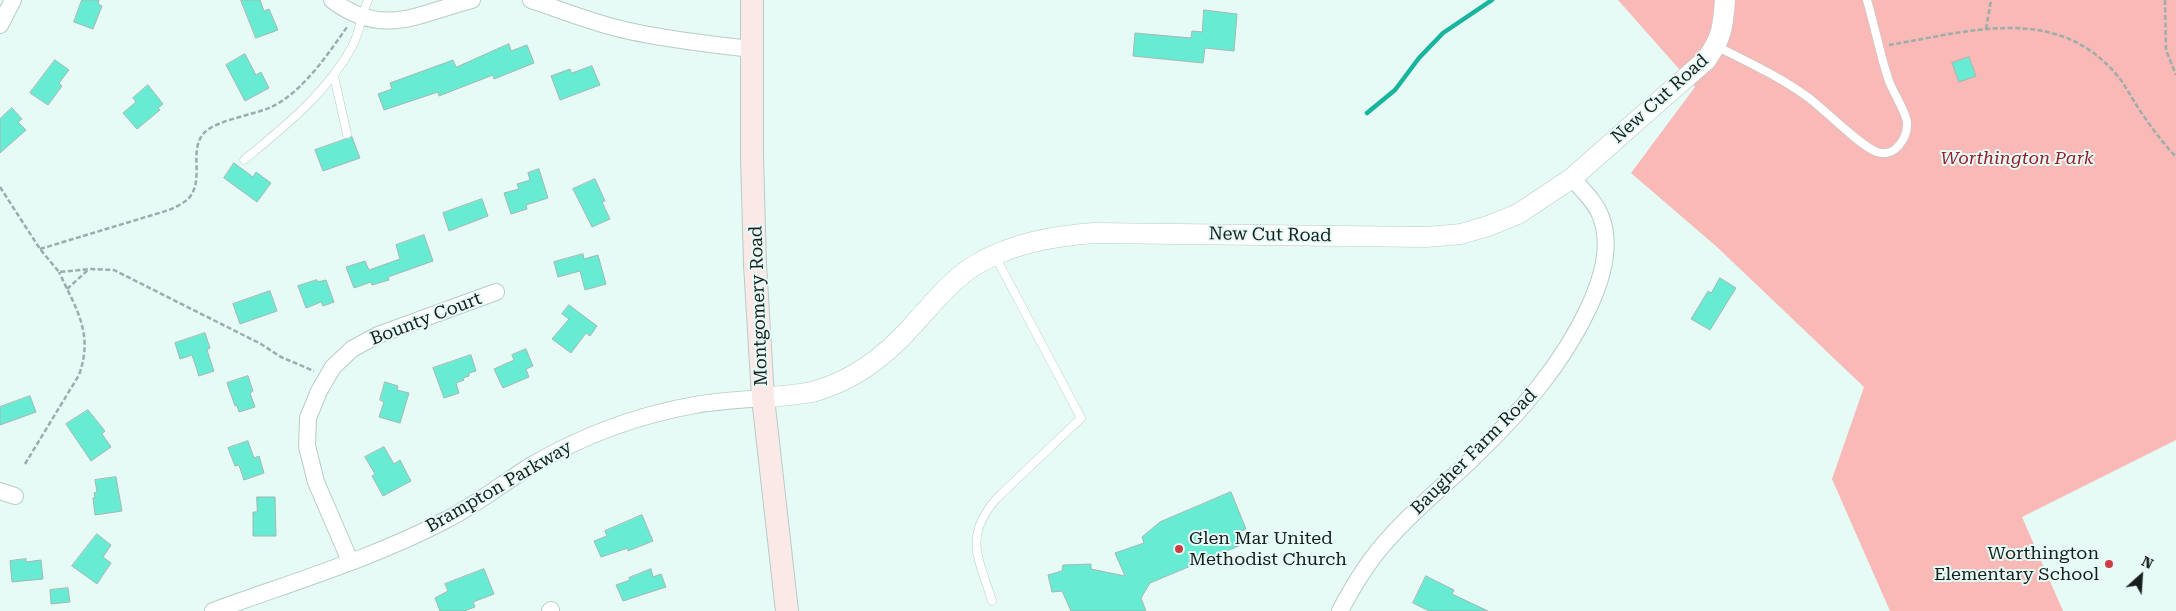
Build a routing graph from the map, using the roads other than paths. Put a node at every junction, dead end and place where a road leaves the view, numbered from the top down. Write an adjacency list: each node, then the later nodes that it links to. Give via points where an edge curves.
1 (14, 0): 10 (street)
2 (332, 0): 9 (street)
3 (368, 0): 9 (lane)
4 (472, 0): 9 (street, via 416,18)
5 (531, 0): 12 (street, via 628,31)
6 (752, 0): 12 (main road, Montgomery Road)
7 (1725, 0): 11 (street, New Cut Road, via 1723,28)
8 (1867, 0): 11 (lane, via 1883,64 1907,119 1903,141 1888,153 1877,152 1858,140 1808,98 1772,74)
9 (361, 22): 13 (lane, via 353,46)
10 (0, 25)
11 (1716, 46): 16 (street, New Cut Road, via 1693,72)
12 (750, 49): 19 (main road, Montgomery Road)
13 (334, 76): 14 (lane); 15 (lane, via 285,126)
14 (347, 134)
15 (244, 160)
16 (1572, 178): 17 (street, New Cut Road, via 1518,214 1461,234 1094,233 1054,236); 24 (street, Baugher Farm Road, via 1601,216 1606,238 1598,285 1580,328 1516,415 1390,536 1366,566)
17 (995, 256): 19 (street, New Cut Road, via 977,264 941,294 877,361 845,380 811,392); 21 (lane, via 1081,418 996,500 978,524 976,549)
18 (496, 292): 20 (street, Bounty Court, via 378,335 352,349 326,378 308,418 307,446 316,482)
19 (762, 398): 20 (street, Brampton Parkway, via 696,404 610,428 533,465 447,520); 23 (main road, Montgomery Road)
20 (350, 561): 22 (street, Brampton Parkway)
21 (992, 601)
22 (213, 611)
23 (787, 611)
24 (1340, 611)

